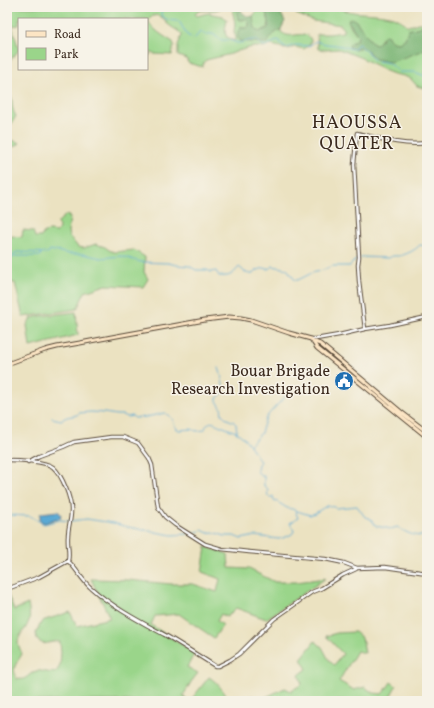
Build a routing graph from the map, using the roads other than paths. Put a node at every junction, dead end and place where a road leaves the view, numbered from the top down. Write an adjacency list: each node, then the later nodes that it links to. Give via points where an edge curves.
1 (427, 144): 3 (street, via 399,143 357,133 354,164 358,265)
2 (427, 317): 3 (street)
3 (365, 329): 4 (street)
4 (311, 339): 5 (main road); 7 (main road, via 252,320 229,317 57,347)
5 (314, 342): 6 (main road); 8 (main road, via 317,348)
6 (340, 361): 8 (main road); 9 (main road)
7 (7, 364)
8 (337, 364): 9 (main road)
9 (425, 432): 10 (main road)
10 (427, 437)
11 (7, 460): 12 (street)
12 (28, 462): 13 (street, via 53,467 66,490 71,511); 14 (street, via 74,442 116,436 130,439 141,445 151,462 158,507 165,517 200,542 222,549 325,559)
13 (68, 561): 14 (street, via 90,587 115,606 215,666 239,654 274,619 312,592); 16 (street, via 40,577)
14 (357, 568): 15 (street, via 385,567)
15 (427, 573)
16 (7, 589)

